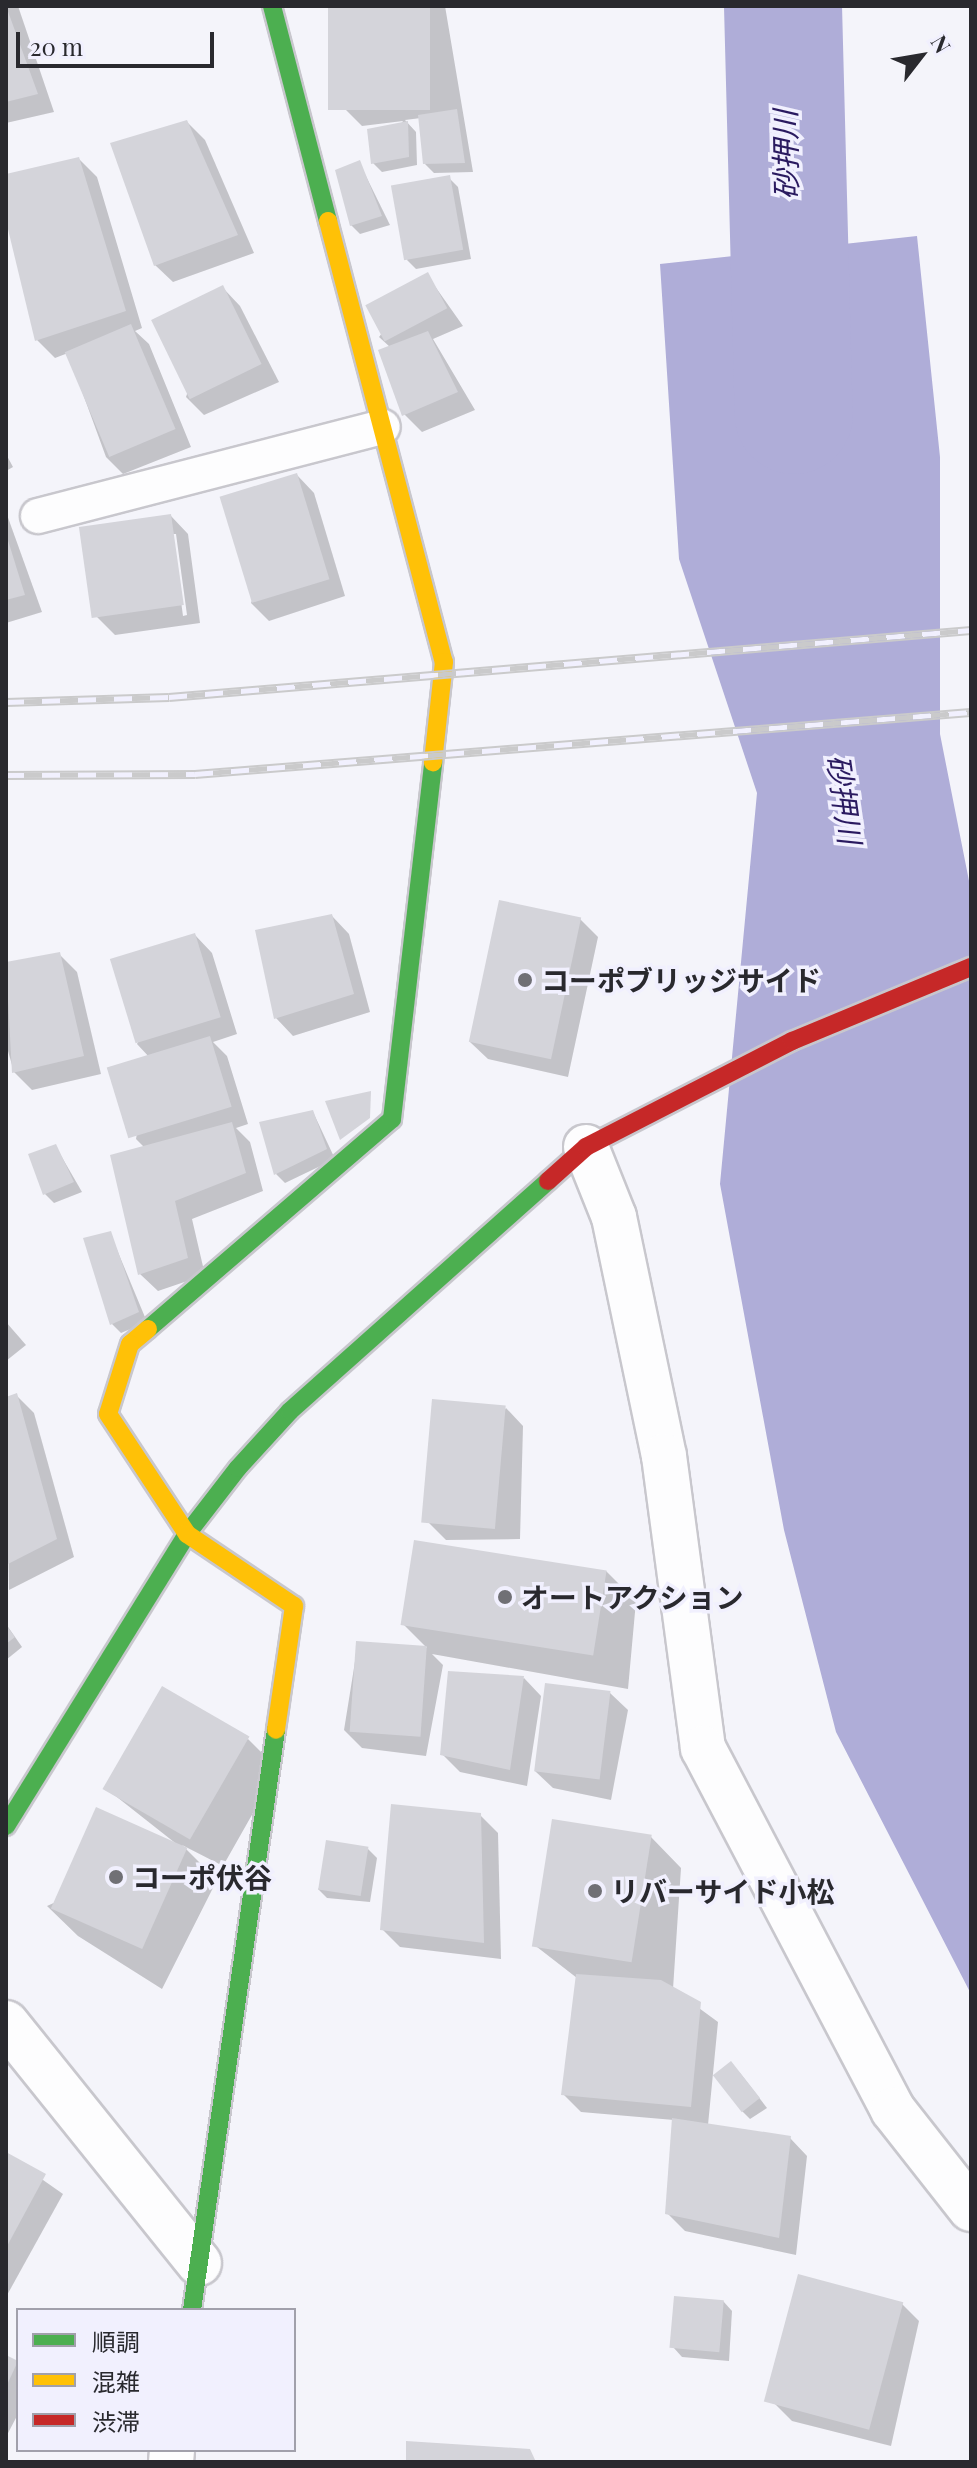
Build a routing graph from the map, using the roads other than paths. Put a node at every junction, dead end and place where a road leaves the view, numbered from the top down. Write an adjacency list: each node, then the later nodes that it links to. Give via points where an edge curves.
1 (272, 6): 2 (street)
2 (383, 427): 3 (lane); 6 (street, via 444,662 392,1119 130,1344 108,1414)
3 (38, 516)
4 (971, 967): 5 (street, via 792,1041)
5 (586, 1147): 6 (street, via 290,1411); 9 (street, via 614,1217 664,1456 703,1748 893,2110)
6 (187, 1534): 7 (street); 10 (street, via 294,1606)
7 (6, 1826)
8 (6, 2023): 10 (street)
9 (971, 2209)
10 (199, 2263): 11 (street)
11 (192, 2308)

